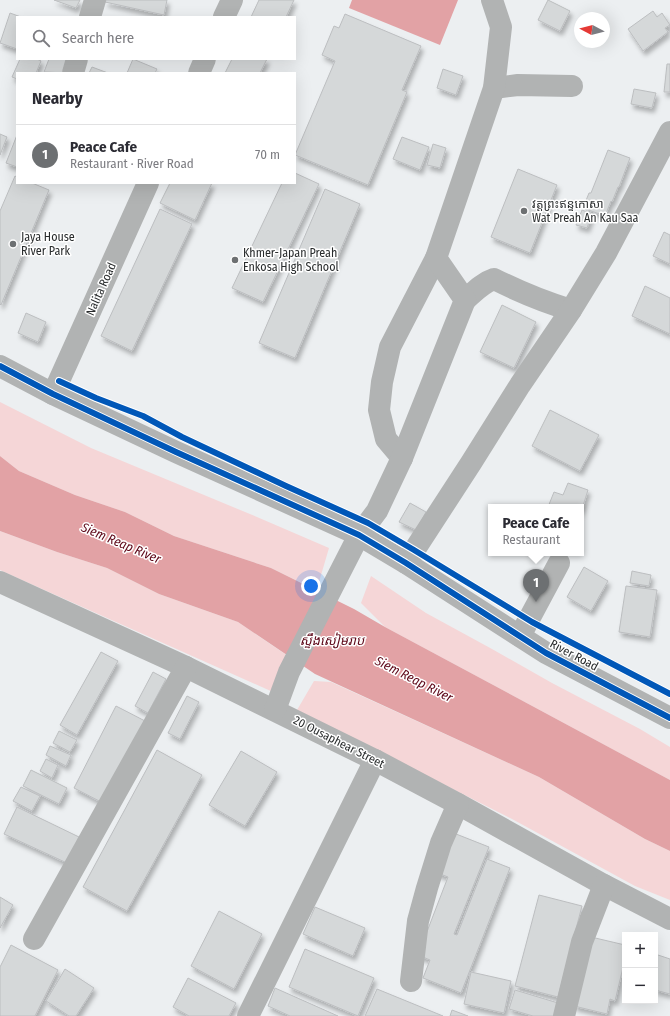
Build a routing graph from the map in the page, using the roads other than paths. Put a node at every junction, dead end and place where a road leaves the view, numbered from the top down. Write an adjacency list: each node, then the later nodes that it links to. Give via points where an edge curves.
1 (95, 0): 4 (street)
2 (232, 0): 5 (street)
3 (492, 0): 11 (street, via 501,27)
4 (90, 16)
5 (224, 16)
6 (77, 60): 8 (street)
7 (205, 60): 9 (street)
8 (73, 72)
9 (199, 72)
10 (572, 86): 11 (street, via 518,85)
11 (494, 88): 14 (street)
12 (670, 132): 16 (street, via 606,253)
13 (148, 184): 18 (street, Nalita Road)
14 (436, 258): 15 (street); 19 (street, via 390,347 382,382 379,410 386,439)
15 (465, 300): 16 (street, via 494,279 550,304); 19 (street)
16 (571, 310): 21 (street)
17 (0, 366): 18 (street, River Road)
18 (54, 394): 20 (street, River Road)
19 (402, 458): 20 (street, via 377,511)
20 (359, 535): 21 (street, River Road); 26 (street, via 288,672)
21 (406, 563): 24 (street, River Road)
22 (559, 564): 24 (street)
23 (0, 582): 25 (street, 20 Ousaphear Street)
24 (520, 636): 27 (street, River Road, via 546,653)
25 (186, 668): 26 (street, 20 Ousaphear Street); 32 (street)
26 (275, 710): 28 (street, 20 Ousaphear Street)
27 (670, 718)
28 (375, 760): 29 (street, 20 Ousaphear Street); 34 (street)
29 (458, 804): 30 (street, 20 Ousaphear Street); 33 (street, via 441,843 418,921)
30 (604, 885): 31 (street, 20 Ousaphear Street); 35 (street, via 582,942)
31 (670, 919)
32 (34, 939)
33 (411, 981)
34 (248, 1016)
35 (564, 1016)

